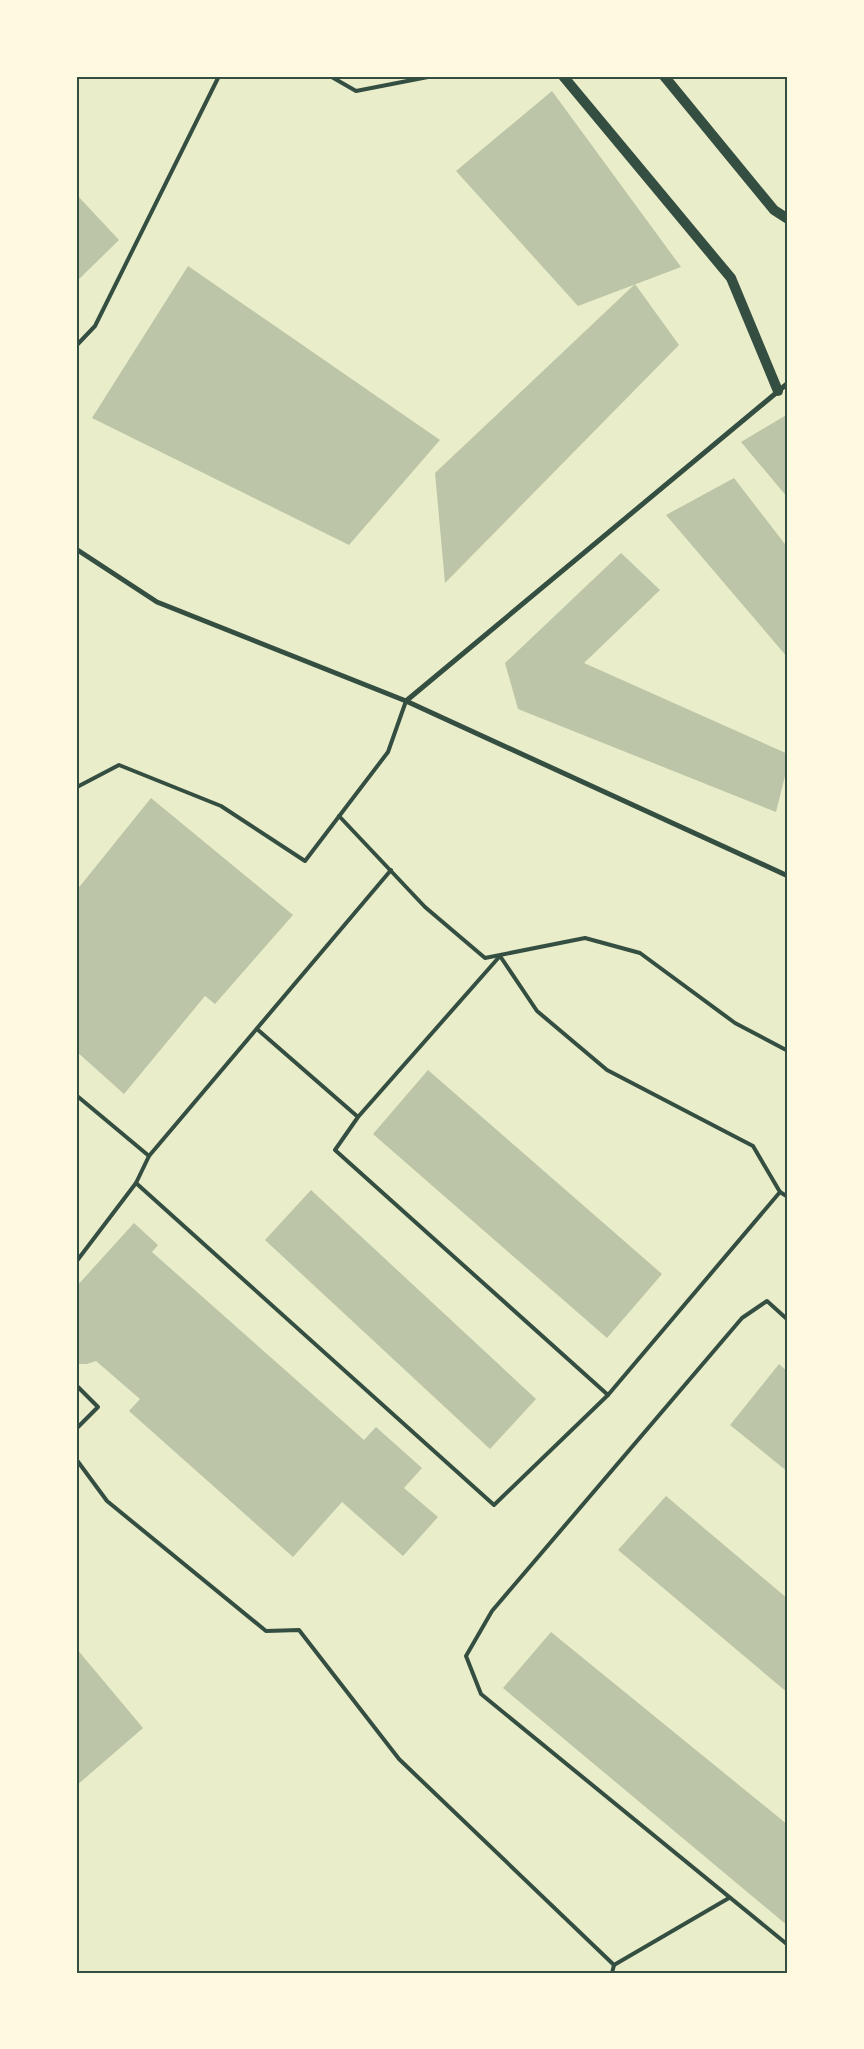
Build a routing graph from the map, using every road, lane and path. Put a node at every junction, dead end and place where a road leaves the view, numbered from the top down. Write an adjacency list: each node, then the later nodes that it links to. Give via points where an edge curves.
1 (219, 76): 7 (lane, via 95,326)
2 (330, 76): 3 (lane, via 356,91)
3 (433, 76)
4 (563, 76): 9 (main road, via 731,278)
5 (664, 76): 6 (main road, via 774,210)
6 (788, 219)
7 (76, 346)
8 (788, 383): 9 (street)
9 (778, 392): 11 (street)
10 (76, 549): 11 (street, via 157,602)
11 (406, 701): 13 (lane, via 388,752); 15 (street)
12 (76, 787): 13 (lane, via 119,765 220,806 305,861)
13 (339, 816): 14 (lane)
14 (391, 870): 16 (lane, via 425,907 485,958); 17 (lane)
15 (788, 876)
16 (500, 956): 18 (lane, via 585,938 640,953 735,1023); 20 (lane); 23 (lane, via 537,1011 607,1070 752,1146)
17 (257, 1029): 20 (lane); 21 (lane)
18 (788, 1052)
19 (76, 1096): 21 (lane)
20 (358, 1117): 28 (lane, via 335,1150)
21 (149, 1156): 22 (lane)
22 (136, 1183): 25 (lane); 28 (lane, via 494,1504)
23 (780, 1192): 24 (lane); 28 (lane)
24 (788, 1197)
25 (76, 1262)
26 (788, 1319): 31 (lane, via 767,1301 742,1318 492,1611 466,1656 481,1694)
27 (76, 1385): 29 (lane, via 98,1406)
28 (608, 1395)
29 (76, 1429)
30 (76, 1459): 33 (lane, via 108,1501 266,1631 299,1630 399,1759)
31 (729, 1898): 32 (lane); 33 (lane)
32 (788, 1944)
33 (614, 1965): 34 (lane)
34 (612, 1973)

